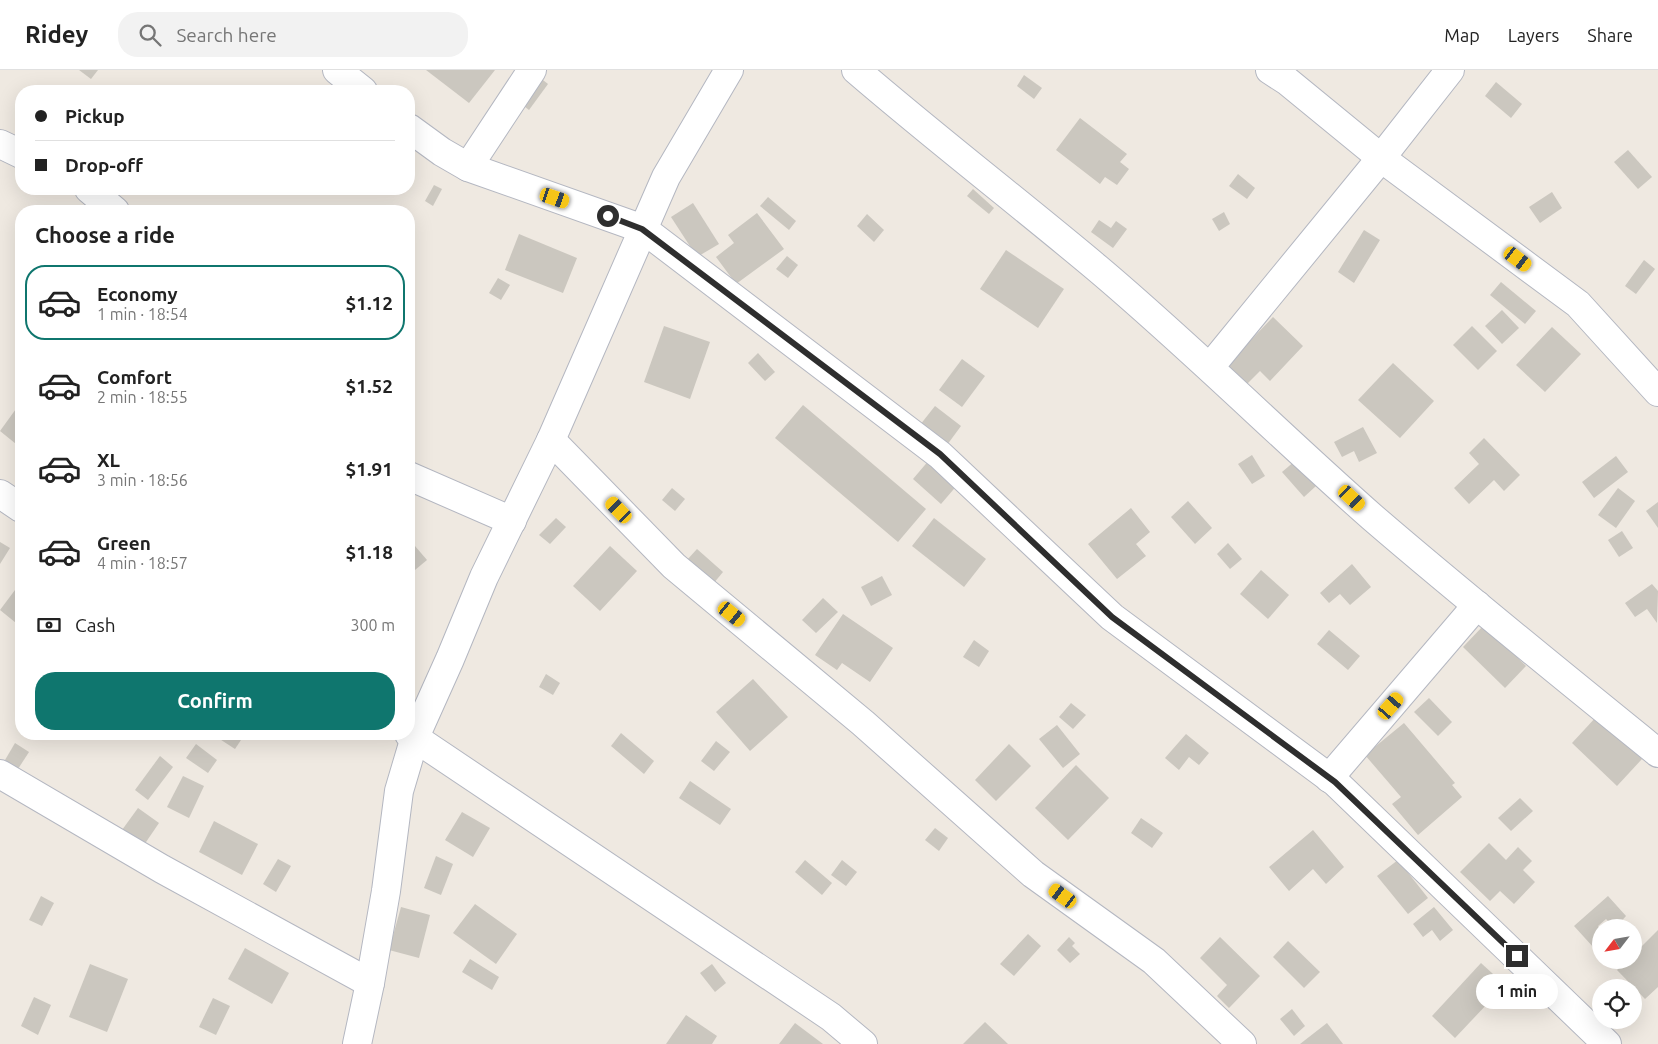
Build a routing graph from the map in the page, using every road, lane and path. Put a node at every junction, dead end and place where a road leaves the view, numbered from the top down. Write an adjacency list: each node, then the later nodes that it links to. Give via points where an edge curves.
1 (337, 70): 7 (street)
2 (532, 70): 12 (street)
3 (729, 70): 15 (street, via 666,177)
4 (856, 70): 16 (street, via 914,121 1098,269)
5 (1270, 70): 11 (street)
6 (1450, 70): 11 (street)
7 (356, 85)
8 (415, 132): 12 (street)
9 (0, 144): 10 (street)
10 (15, 151)
11 (1381, 158): 16 (street); 17 (street, via 1578,304)
12 (468, 167): 15 (street)
13 (96, 195): 14 (street)
14 (108, 205)
15 (642, 229): 18 (street); 29 (street, via 940,454 1112,617)
16 (1210, 367): 23 (street, via 1366,511)
17 (1658, 392)
18 (551, 440): 22 (street); 33 (street, via 674,566 863,723 1033,874 1154,961)
19 (415, 479): 22 (street)
20 (0, 494): 21 (street)
21 (15, 504)
22 (512, 521): 24 (street)
23 (1477, 605): 27 (street); 29 (street)
24 (415, 729)
25 (415, 737): 32 (street, via 831,1017)
26 (411, 740): 30 (street)
27 (1658, 753)
28 (0, 774): 30 (street, via 162,869)
29 (1330, 778): 34 (street)
30 (370, 983): 31 (street)
31 (356, 1044)
32 (863, 1044)
33 (1242, 1044)
34 (1607, 1044)

